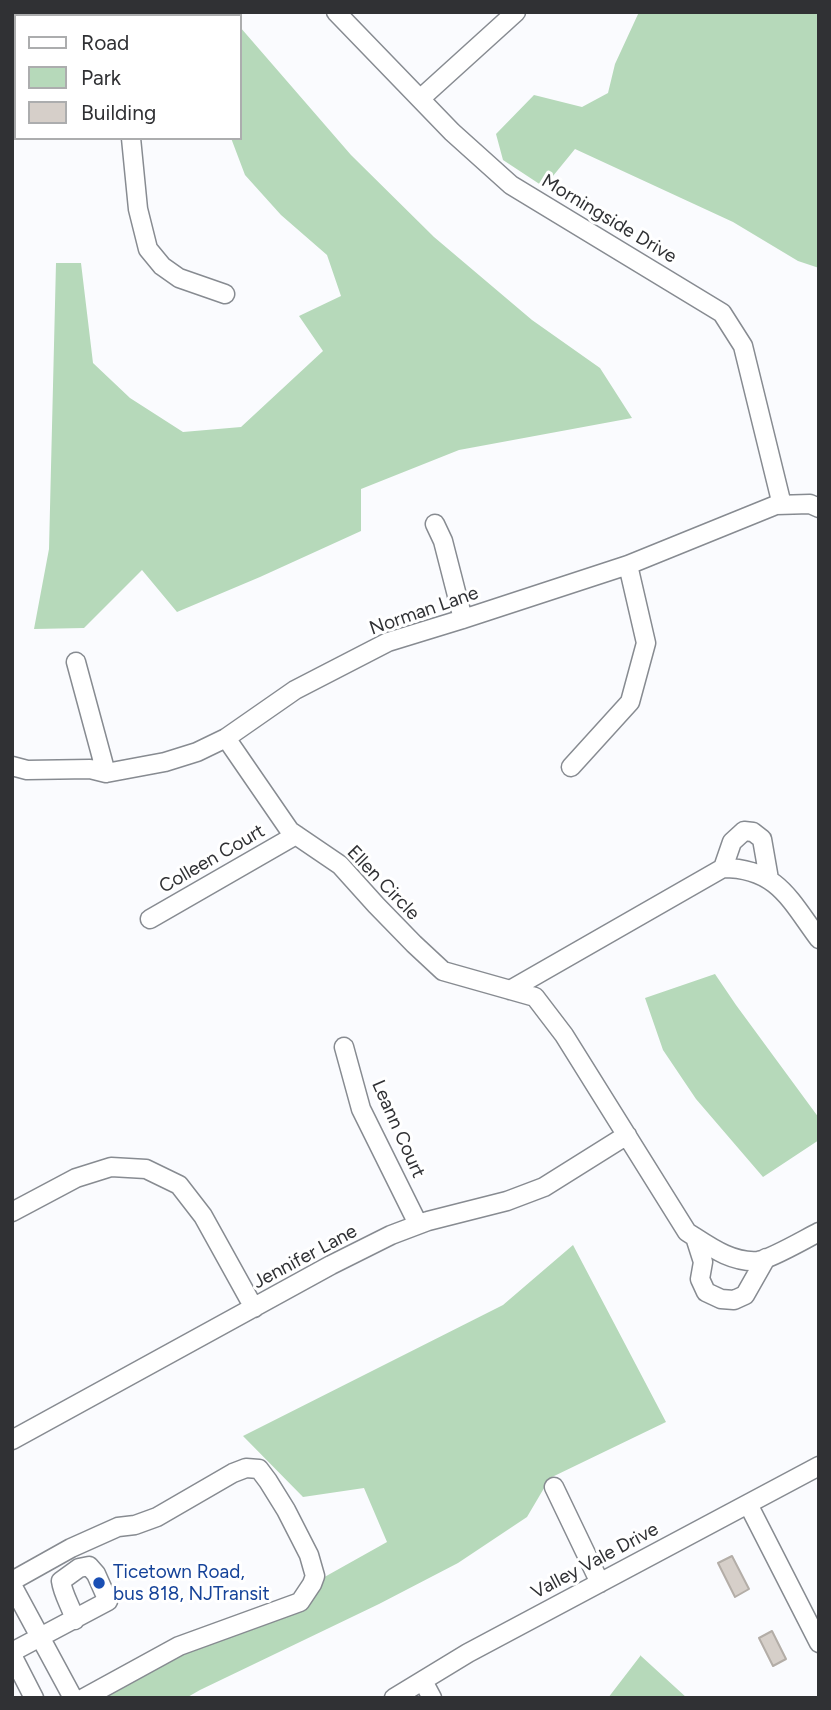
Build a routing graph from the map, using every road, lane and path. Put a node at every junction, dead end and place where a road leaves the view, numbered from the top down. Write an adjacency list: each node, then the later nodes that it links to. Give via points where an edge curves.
1 (336, 12): 3 (street, Morningside Drive)
2 (516, 12): 3 (street)
3 (420, 99): 6 (street, Morningside Drive, via 511,185 722,313 743,346)
4 (131, 140): 5 (street, via 138,209 148,249 179,278)
5 (225, 294)
6 (782, 505): 7 (street, Norman Lane); 9 (street, Norman Lane)
7 (819, 508)
8 (435, 524): 10 (street)
9 (628, 565): 10 (street, Norman Lane); 14 (street, via 646,643 630,702)
10 (463, 619): 12 (street, Norman Lane, via 388,642 295,690)
11 (76, 662): 15 (street)
12 (226, 738): 15 (street, Norman Lane, via 165,762); 16 (street, Ellen Circle)
13 (12, 766): 15 (street, Norman Lane)
14 (571, 767)
15 (106, 773)
16 (296, 835): 19 (street, Colleen Court); 21 (street, Ellen Circle, via 340,864 443,971)
17 (723, 868): 18 (street); 18 (street, via 732,842 744,831 753,832 762,839); 21 (street)
18 (769, 879): 20 (street)
19 (150, 919)
20 (819, 939)
21 (510, 989): 23 (street, Ellen Circle, via 535,997)
22 (344, 1047): 25 (street, Leann Court, via 362,1109)
23 (627, 1135): 25 (street, Jennifer Lane, via 544,1187); 27 (street, Ellen Circle, via 687,1232)
24 (12, 1212): 29 (street, via 76,1178 111,1167 146,1168 179,1185 203,1216)
25 (418, 1224): 29 (street, Jennifer Lane)
26 (819, 1232): 28 (street, Ellen Circle)
27 (695, 1237): 28 (street, Ellen Circle, via 737,1260); 28 (street, Ellen Circle, via 703,1262 700,1279 706,1292 721,1299 746,1295)
28 (766, 1258)
29 (254, 1308): 30 (street, Jennifer Lane)
30 (12, 1440)
31 (819, 1466): 33 (street, Valley Vale Drive)
32 (554, 1487): 35 (street)
33 (748, 1504): 35 (street, Valley Vale Drive); 38 (street)
34 (12, 1583): 37 (street); 43 (street, via 71,1548 118,1527 157,1517 233,1473 259,1469 268,1481 309,1555 315,1576 299,1602 179,1646)
35 (600, 1583): 40 (street, Valley Vale Drive)
36 (75, 1620): 37 (street)
37 (41, 1637): 39 (street); 42 (street)
38 (819, 1643)
39 (12, 1653): 41 (street)
40 (423, 1681): 44 (street, Valley Vale Drive); 45 (street)
41 (34, 1698)
42 (74, 1698)
43 (84, 1698)
44 (394, 1698)
45 (432, 1698)

